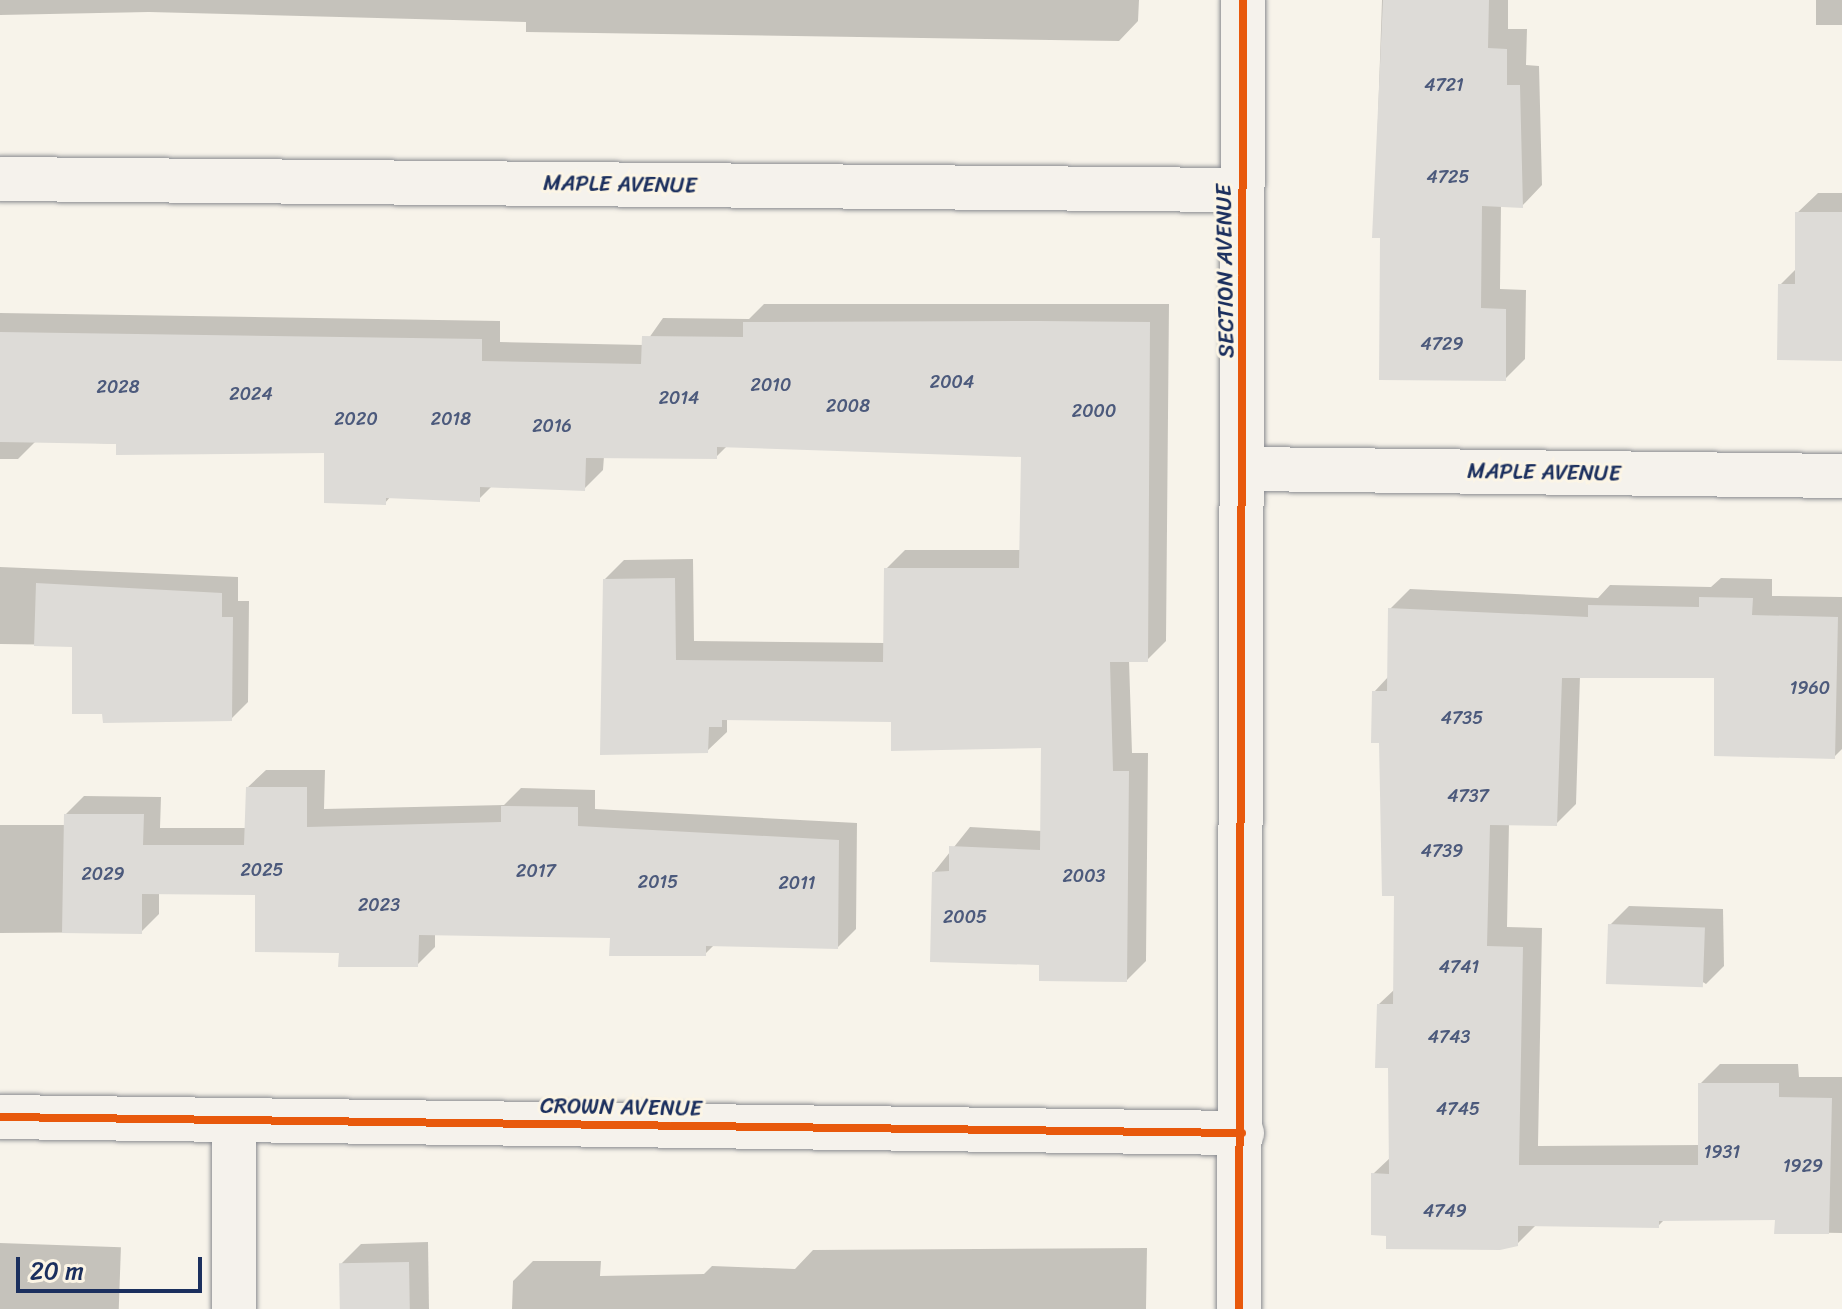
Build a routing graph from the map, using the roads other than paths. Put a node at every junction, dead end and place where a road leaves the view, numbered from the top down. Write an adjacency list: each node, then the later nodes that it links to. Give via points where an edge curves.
1 (1243, 0): 3 (street, SECTION AVENUE)
2 (0, 179): 3 (street, MAPLE AVENUE)
3 (1241, 190): 4 (street, SECTION AVENUE)
4 (1246, 469): 5 (street, MAPLE AVENUE); 8 (street, SECTION AVENUE)
5 (1842, 476)
6 (0, 1117): 7 (street, CROWN AVENUE)
7 (234, 1120): 8 (street, CROWN AVENUE); 9 (street)
8 (1242, 1133): 10 (street, SECTION AVENUE)
9 (234, 1309)
10 (1239, 1309)

